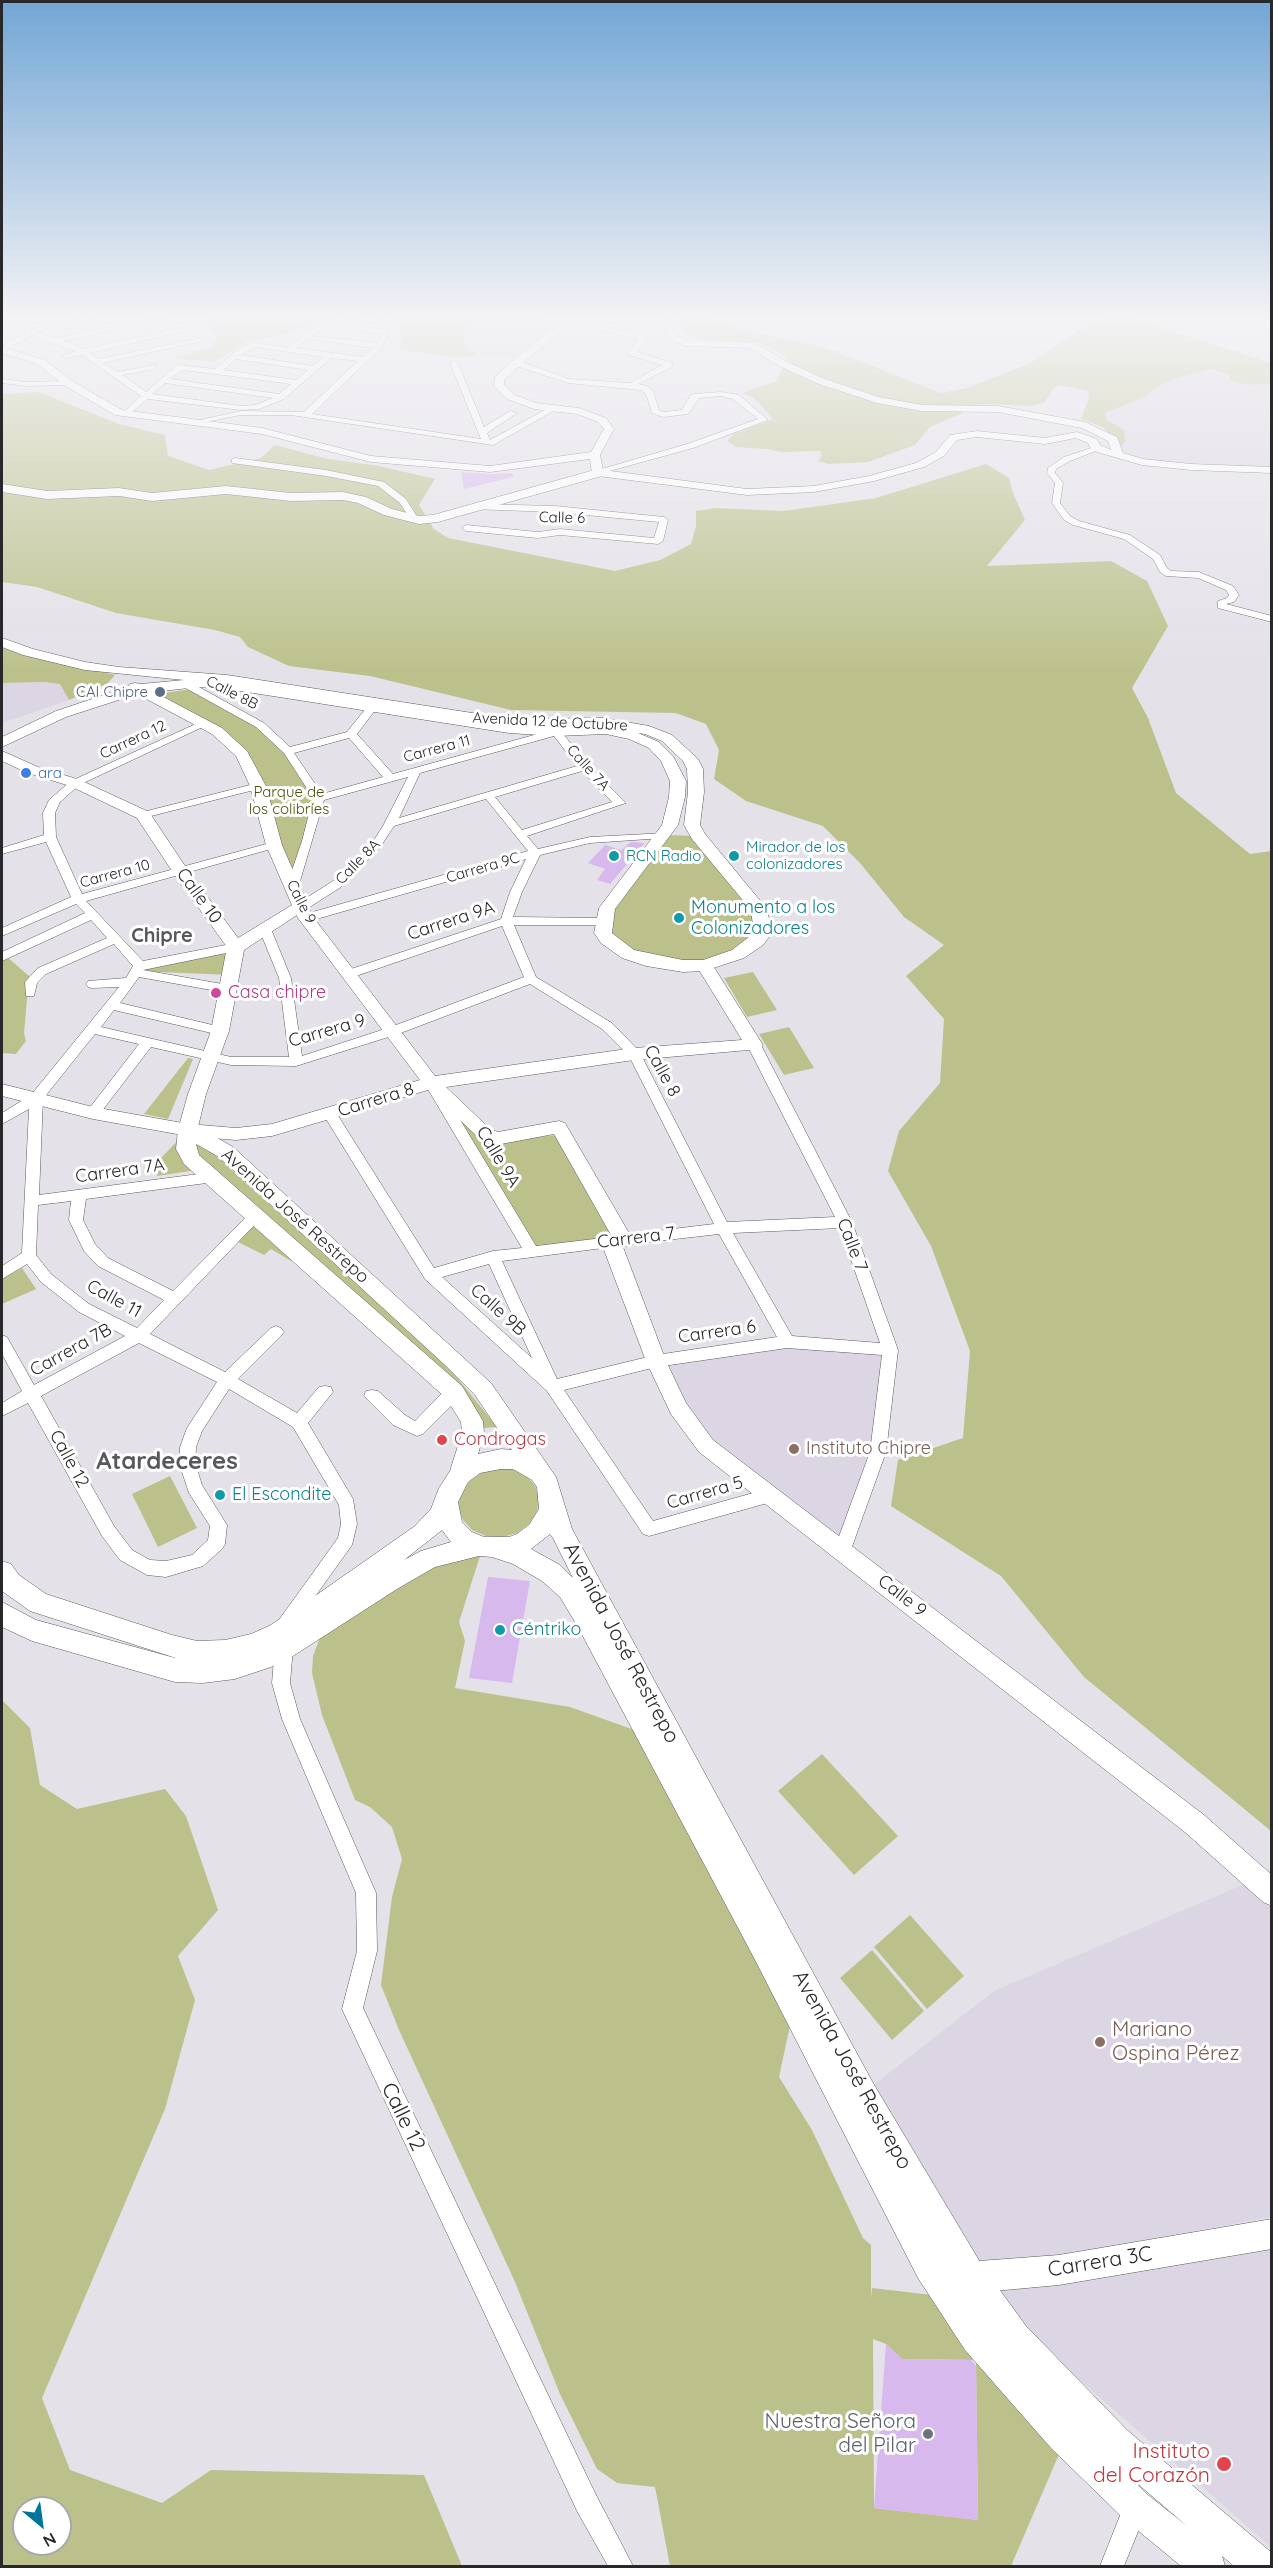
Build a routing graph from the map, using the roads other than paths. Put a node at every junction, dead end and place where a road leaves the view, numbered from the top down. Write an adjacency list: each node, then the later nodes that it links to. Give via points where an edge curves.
1 (482, 432): 8 (street)
2 (263, 433): 11 (street, via 371,459 490,470)
3 (421, 433): 8 (street)
4 (513, 433): 8 (street)
5 (607, 433): 11 (street)
6 (727, 433): 14 (street)
7 (1100, 433): 10 (street, via 1113,439)
8 (487, 443)
9 (1097, 449): 10 (street); 14 (street, via 1093,441 1077,435 1052,441 966,434 954,437 940,454 898,472 814,489 780,491 747,492); 19 (street, via 1052,468 1051,473 1059,483 1058,507 1067,518 1127,537 1157,557 1169,574 1199,575 1230,588 1234,595 1221,606)
10 (1118, 454): 13 (street, via 1142,462 1183,467)
11 (595, 455): 14 (street)
12 (235, 461): 17 (street, via 381,484 403,501)
13 (1272, 470)
14 (598, 473): 16 (main road)
15 (2, 488): 17 (main road, via 47,495 119,492 152,497 226,490 291,497 343,496)
16 (474, 507): 17 (main road, via 434,519); 18 (street, Calle 6, via 555,509 664,520 658,541)
17 (415, 520)
18 (466, 528)
19 (1272, 619)
20 (2, 642): 21 (main road, Avenida 12 de Octubre, via 28,652)
21 (119, 671): 23 (main road, Calle 9); 26 (main road, Avenida 12 de Octubre, via 227,679)
22 (184, 683): 23 (main road, Avenida 12 de Octubre); 24 (main road, Avenida 12 de Octubre, via 214,683); 31 (street, Calle 8B, via 260,725)
23 (138, 689): 25 (main road, Calle 9); 27 (main road, Avenida 12 de Octubre)
24 (371, 709): 26 (main road, Avenida 12 de Octubre, via 509,729); 28 (street)
25 (204, 724): 36 (street, Carrera 12); 37 (main road, Calle 9, via 242,754)
26 (556, 728): 33 (street, Calle 7A); 34 (street, Carrera 11); 43 (main road, Avenida 12 de Octubre, via 615,731 662,751 678,781 670,825); 60 (main road, Avenida 12 de Octubre, via 603,723 649,730 676,745 690,759 695,769 696,792 692,825 759,909 764,924 758,941 748,949)
27 (20, 732): 29 (main road); 30 (main road, Avenida 12 de Octubre)
28 (351, 734): 31 (street); 35 (street)
29 (2, 735)
30 (2, 743)
31 (288, 751): 39 (street, Calle 8B)
32 (2, 756): 36 (main road)
33 (584, 767): 38 (street); 42 (street, Calle 7A, via 620,803)
34 (416, 771): 35 (street, Carrera 11); 41 (street, Calle 8A)
35 (390, 778): 39 (street, Carrera 11)
36 (75, 783): 40 (main road); 44 (street, via 55,800 49,813)
37 (258, 786): 40 (street); 45 (main road, Calle 9)
38 (488, 795): 41 (street); 42 (street)
39 (319, 798): 49 (street)
40 (143, 816): 48 (main road, Calle 10)
41 (390, 824): 51 (street, Calle 8A, via 375,847)
42 (521, 834): 47 (street)
43 (663, 835): 47 (street, Carrera 9C, via 590,840); 54 (main road, Avenida 12 de Octubre, via 611,900)
44 (50, 837): 46 (street); 50 (street)
45 (274, 844): 48 (street, Carrera 10); 49 (main road, Calle 9)
46 (2, 851)
47 (535, 853): 51 (street, Carrera 9C); 53 (street)
48 (180, 871): 50 (street, Carrera 10); 58 (main road, Calle 10)
49 (292, 888): 51 (main road, Calle 9)
50 (78, 899): 52 (street); 56 (street, Carrera 10)
51 (304, 912): 55 (main road, Carrera 9C); 62 (street, Calle 9)
52 (91, 915): 57 (street); 59 (street)
53 (506, 921): 54 (street, Carrera 9A); 62 (street, Carrera 9A); 63 (street)
54 (603, 922): 60 (main road, Avenida 12 de Octubre, via 607,939 628,954 665,964)
55 (265, 928): 58 (main road, Carrera 9C); 75 (street, via 285,978)
56 (2, 932)
57 (115, 939): 61 (street); 66 (street, via 42,971 31,982)
58 (236, 947): 61 (street, Carrera 9C); 65 (main road)
59 (2, 957)
60 (704, 965): 72 (street, Calle 7)
61 (135, 974): 64 (street); 65 (street); 67 (street)
62 (349, 974): 70 (street, Calle 9)
63 (531, 979): 70 (street, Carrera 9); 73 (street, Calle 8, via 607,1026)
64 (92, 984)
65 (228, 989): 69 (main road)
66 (30, 993)
67 (110, 1005): 68 (street); 69 (street)
68 (91, 1029): 71 (street, Carrera 9); 78 (street)
69 (220, 1031): 74 (main road)
70 (393, 1031): 75 (street, Carrera 9); 76 (street, Calle 9)
71 (147, 1043): 74 (street, Carrera 9); 79 (street)
72 (754, 1045): 73 (street, Carrera 8); 87 (street, Calle 7)
73 (634, 1054): 76 (street, Carrera 8); 88 (street, Calle 8)
74 (211, 1058): 75 (street, Carrera 9); 82 (main road)
75 (296, 1062)
76 (431, 1083): 80 (street, Carrera 8); 89 (street, Calle 9, via 484,1133 496,1139 560,1127); 90 (street, Calle 9A)
77 (2, 1090): 78 (street, Carrera 8)
78 (36, 1098): 79 (street, Carrera 8); 81 (street); 85 (street)
79 (93, 1113): 82 (street, Carrera 8)
80 (330, 1114): 82 (street, Carrera 8, via 272,1130 236,1134); 94 (street, Calle 9B)
81 (2, 1119)
82 (188, 1130): 83 (main road, Avenida José Restrepo, via 186,1149 191,1159); 111 (main road, Avenida José Restrepo, via 226,1152 454,1360 483,1389)
83 (214, 1177): 84 (street, Carrera 7A); 86 (main road, Avenida José Restrepo)
84 (79, 1196): 85 (street, Carrera 7A); 95 (street, via 76,1220 89,1246 103,1262)
85 (31, 1201): 91 (street)
86 (256, 1216): 95 (street, Carrera 7B); 105 (main road, Avenida José Restrepo)
87 (845, 1222): 88 (street, Carrera 7); 100 (street, Calle 7)
88 (723, 1228): 89 (street, Carrera 7); 99 (street, Calle 8)
89 (617, 1241): 90 (street, Carrera 7); 101 (street, Calle 9)
90 (531, 1250): 92 (street, Carrera 7)
91 (28, 1256): 93 (street); 97 (street, Calle 11, via 46,1278 84,1308)
92 (493, 1257): 94 (street, Carrera 7); 103 (street)
93 (2, 1273)
94 (430, 1275): 103 (street, Calle 9B)
95 (174, 1299): 97 (street, Carrera 7B)
96 (276, 1332): 102 (street)
97 (139, 1335): 102 (street, Calle 11); 106 (street, Carrera 7B)
98 (2, 1341): 106 (street, Calle 12)
99 (788, 1342): 100 (street, Carrera 6); 101 (street, Carrera 6)
100 (891, 1350): 116 (street, Calle 7, via 878,1452)
101 (657, 1361): 103 (street, Carrera 6); 112 (street, Calle 9, via 678,1408 706,1446)
102 (227, 1380): 106 (street, Calle 12, via 195,1428 188,1447 187,1463 195,1488 219,1526 216,1544 197,1561 166,1569 147,1567 126,1555 108,1531); 109 (street, Calle 11)
103 (553, 1386): 114 (street, Calle 9B)
104 (325, 1392): 109 (street)
105 (454, 1392): 107 (street, via 417,1430); 110 (main road, Avenida José Restrepo, via 472,1421 473,1433)
106 (33, 1393): 108 (street, Carrera 7B)
107 (372, 1396)
108 (2, 1410)
109 (299, 1422): 119 (street, Calle 11, via 347,1504 349,1524 346,1540)
110 (460, 1475): 111 (main road, via 479,1464 516,1460); 113 (main road)
111 (546, 1485): 115 (main road, via 551,1509 537,1532 518,1544); 123 (main road, Avenida José Restrepo, via 561,1531 862,2094)
112 (771, 1495): 114 (street, Carrera 5); 116 (street, Calle 9)
113 (446, 1502): 115 (main road, via 453,1529 464,1539); 119 (main road, via 440,1516 403,1550)
114 (649, 1529)
115 (486, 1547): 119 (main road, via 430,1557); 122 (main road, Avenida José Restrepo, via 519,1555 551,1573 569,1589 763,1946)
116 (843, 1550): 120 (street, Calle 9, via 1195,1824)
117 (2, 1572): 119 (main road, via 10,1583 39,1603 196,1652)
118 (2, 1613): 119 (main road, via 32,1630 175,1670 235,1667 262,1659)
119 (281, 1641): 125 (street, Calle 12, via 281,1683 291,1719 366,1893 367,1951 352,2009 586,2502)
120 (1272, 1893)
121 (1272, 2234): 123 (street, Carrera 3C, via 1059,2270)
122 (929, 2267): 123 (street, Carrera 3C); 124 (main road, Avenida José Restrepo, via 977,2338 1063,2436)
123 (972, 2278): 128 (main road, Avenida José Restrepo, via 1014,2338 1108,2434)
124 (1136, 2507): 126 (street); 127 (main road, Avenida José Restrepo)
125 (621, 2566)
126 (1112, 2566)
127 (1208, 2566)
128 (1260, 2566)

